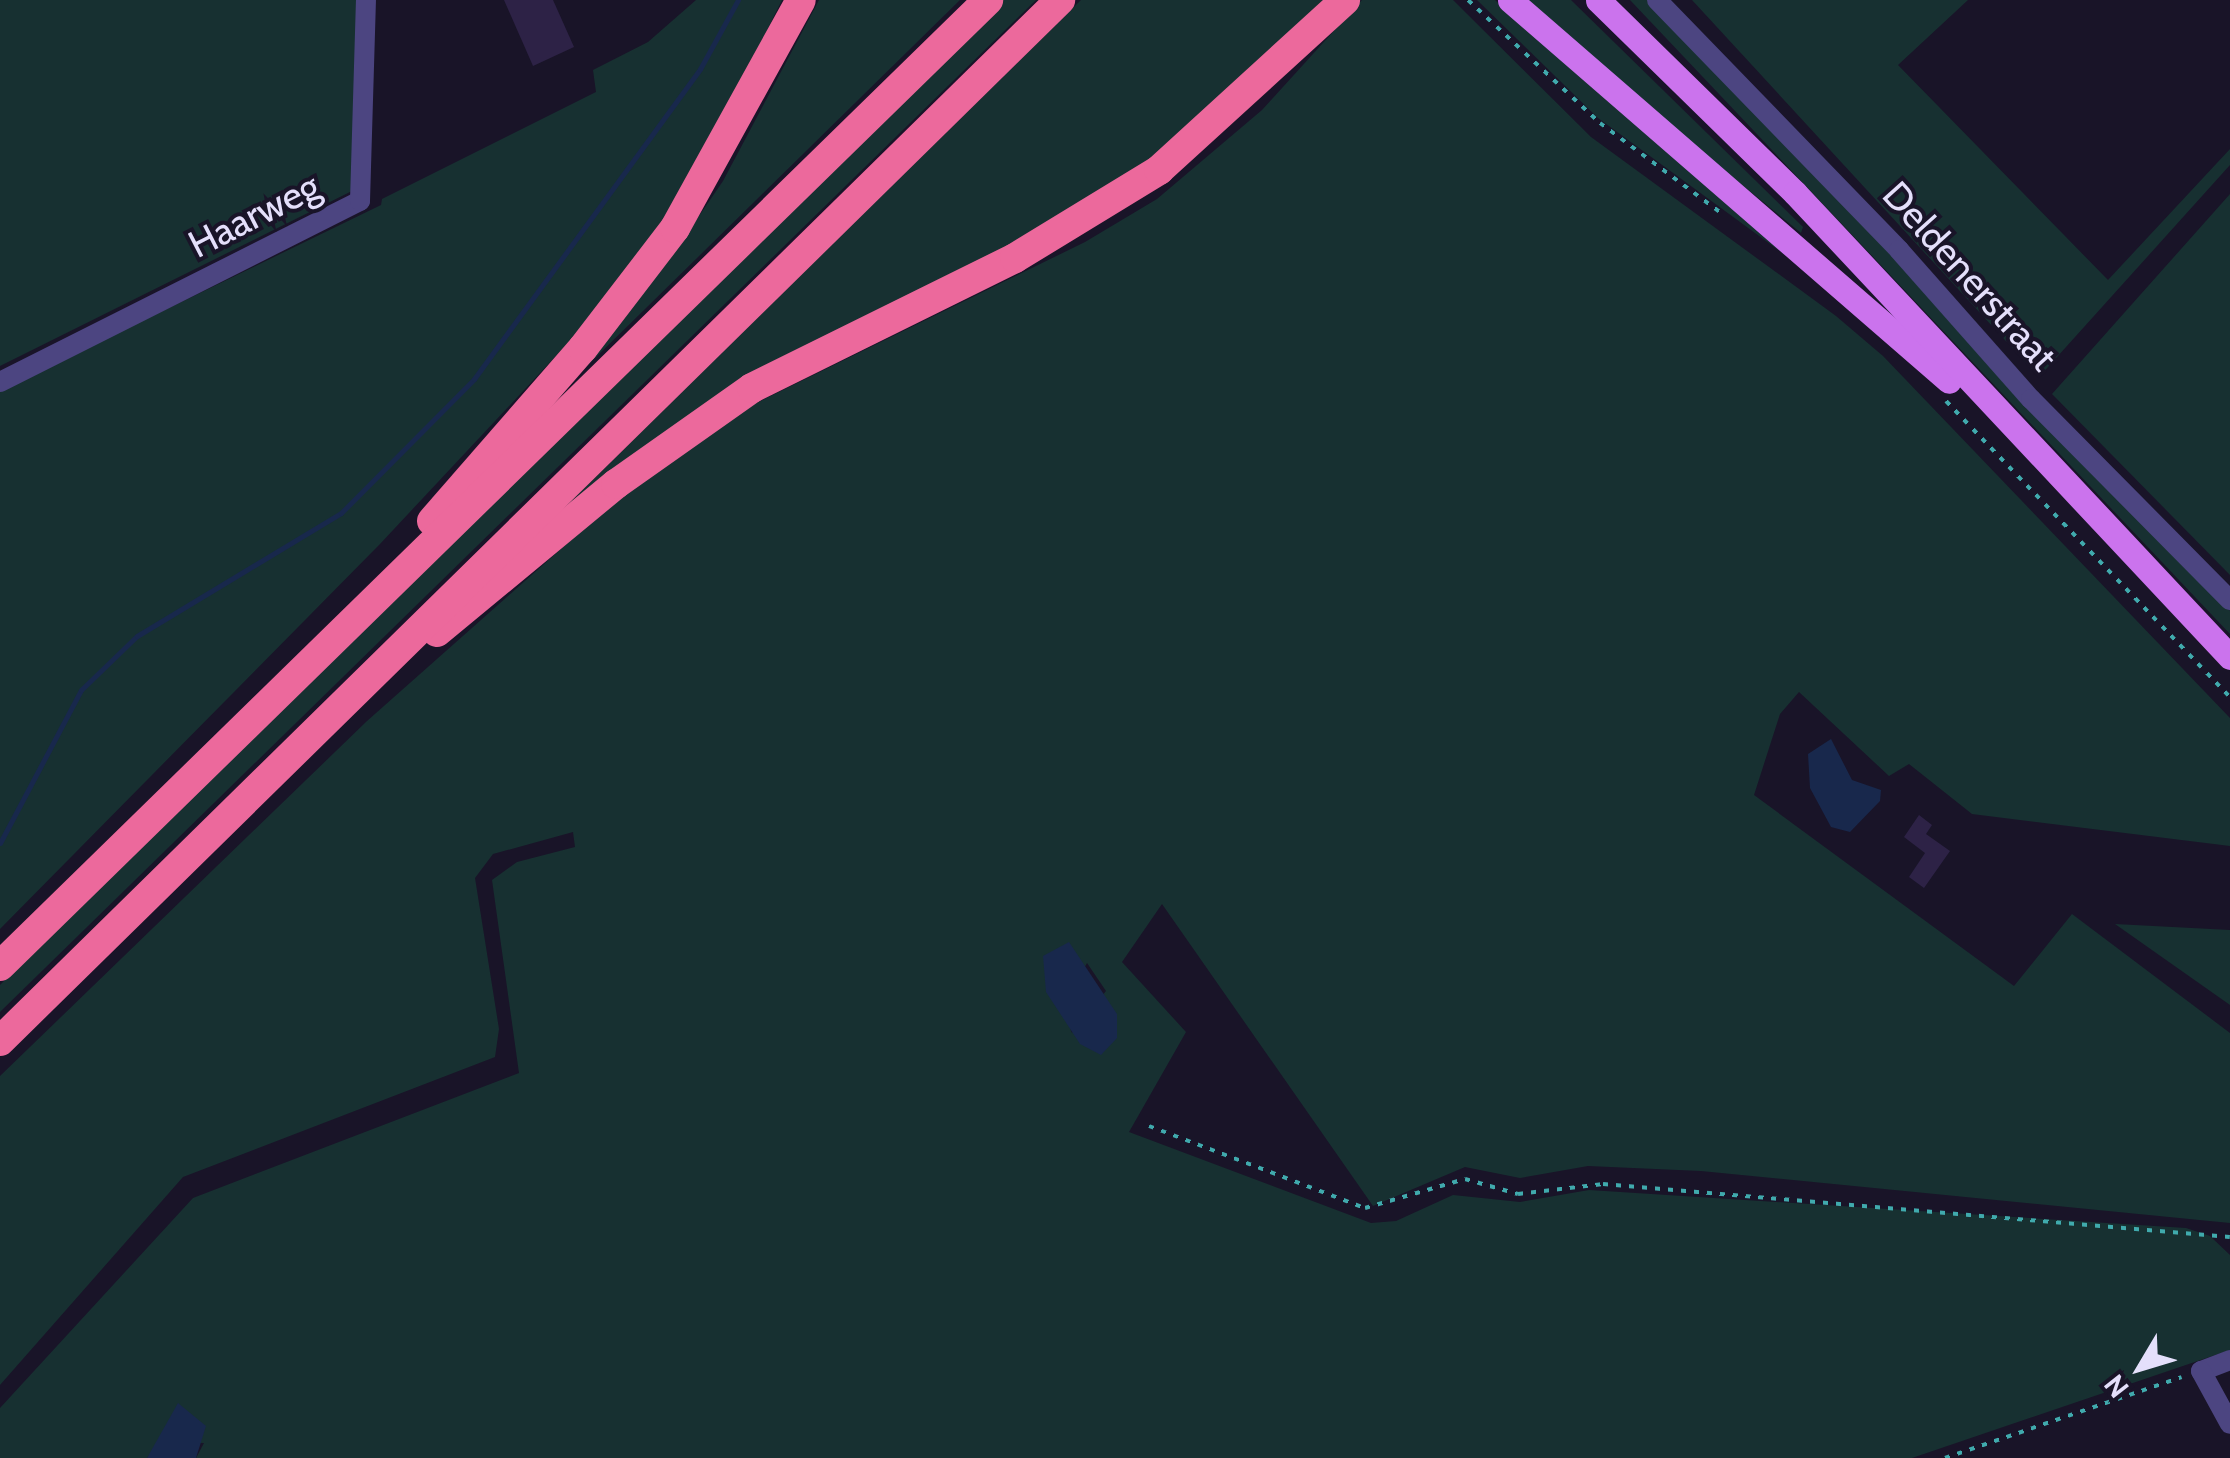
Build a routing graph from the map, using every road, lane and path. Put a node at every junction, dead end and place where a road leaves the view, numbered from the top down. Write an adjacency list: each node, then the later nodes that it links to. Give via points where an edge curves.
1 (366, 0): 11 (street, Haarweg, via 360,201)
2 (801, 0): 15 (highway, via 665,241 583,348)
3 (988, 0): 15 (highway)
4 (1060, 0): 17 (highway)
5 (1345, 0): 17 (highway, via 1131,189 1015,258 752,388 616,484 492,593)
6 (1468, 0): 10 (path, via 1600,123)
7 (1510, 0): 13 (main road, Deldenerstraat)
8 (1598, 0): 13 (main road, Deldenerstraat, via 1795,193)
9 (1657, 0): 14 (street, Deldenerstraat, via 1899,250 2031,399)
10 (1730, 220)
11 (0, 382)
12 (1933, 387): 18 (path)
13 (2052, 475): 16 (main road, Deldenerstraat)
14 (2230, 600)
15 (338, 636): 19 (highway)
16 (2230, 657)
17 (357, 689): 20 (highway)
18 (2230, 697)
19 (0, 966)
20 (0, 1041)
21 (1149, 1126): 22 (path, via 1365,1208 1466,1179 1518,1194 1603,1184)
22 (2230, 1237)
23 (2230, 1360): 24 (street)
24 (2201, 1371): 25 (street); 26 (path)
25 (2230, 1424)
26 (1945, 1458)

